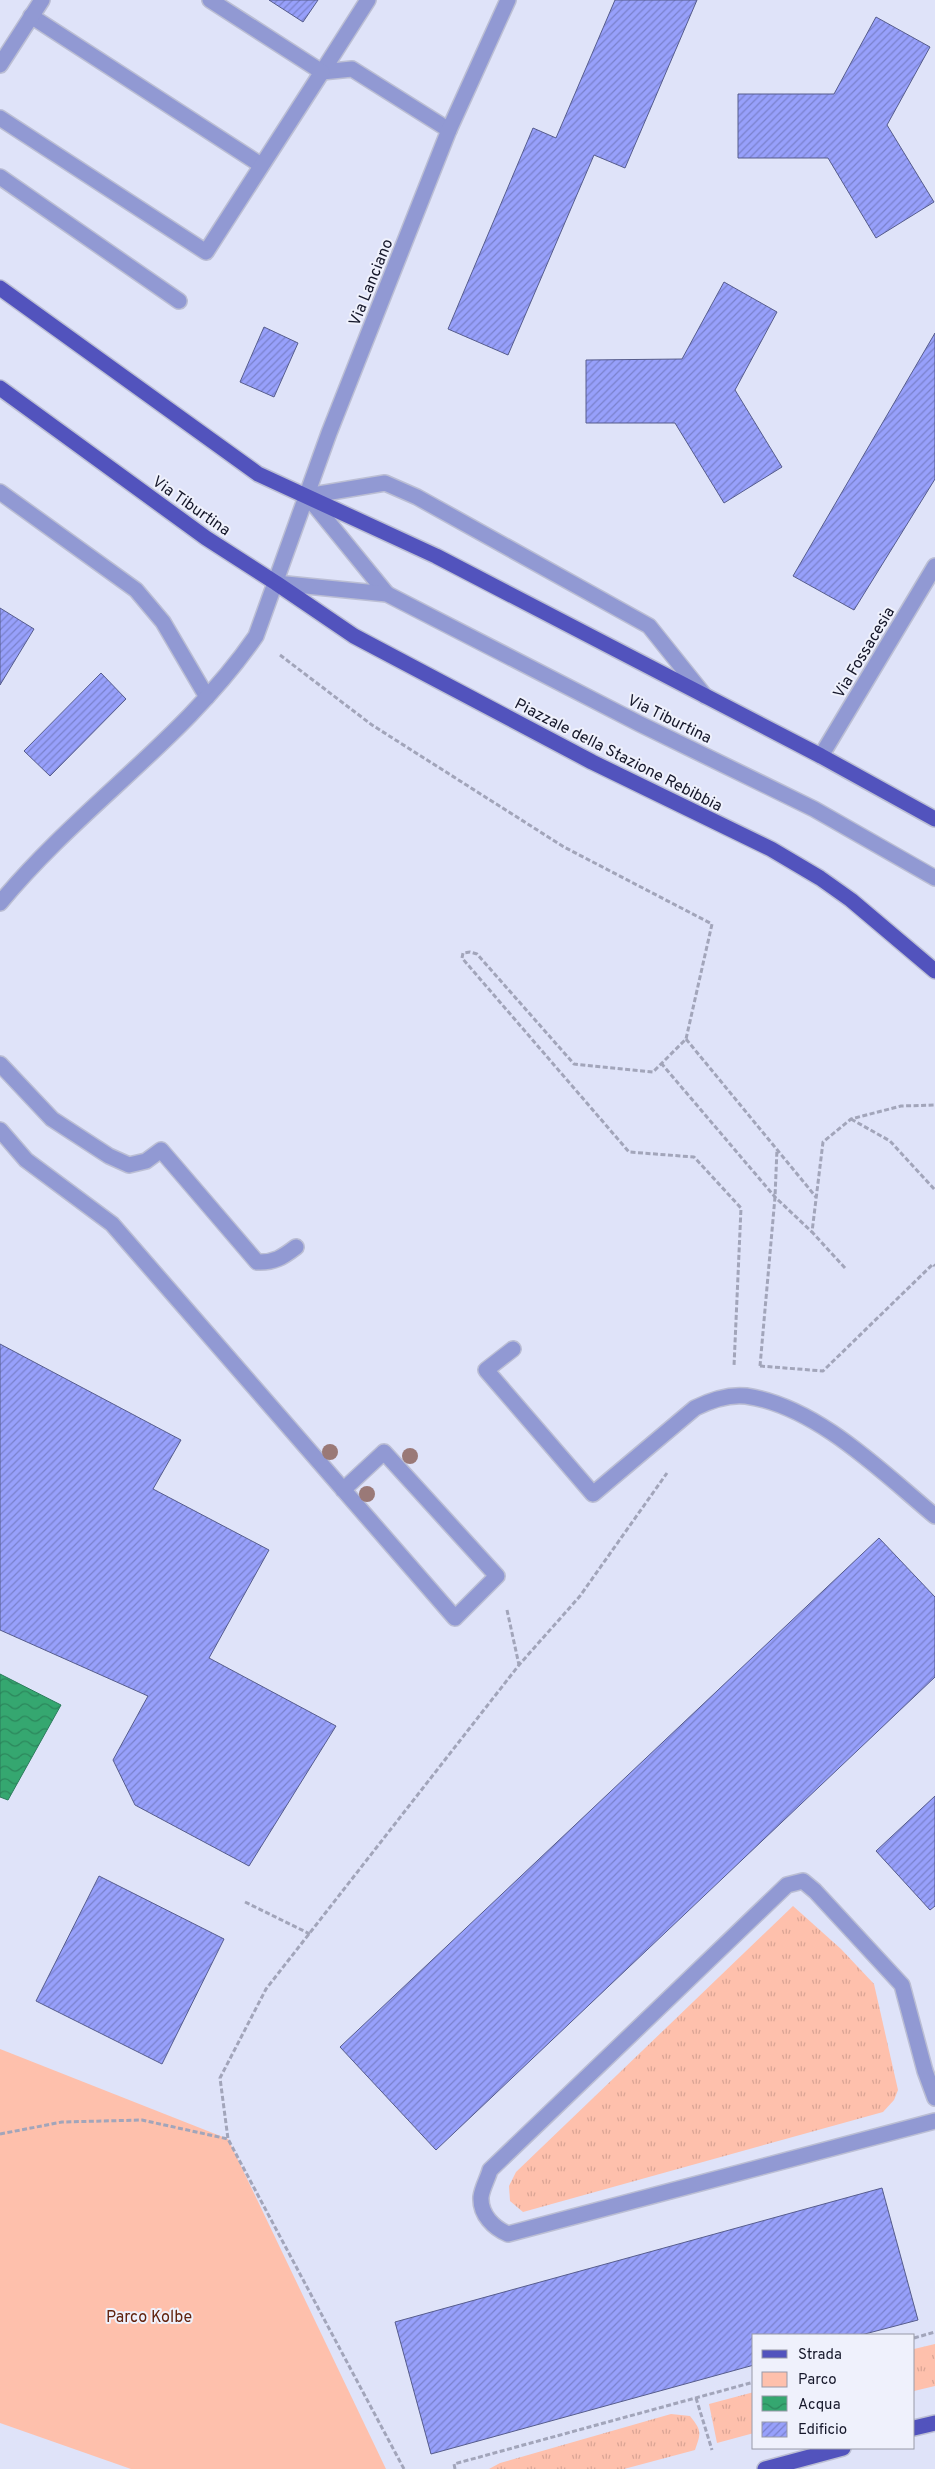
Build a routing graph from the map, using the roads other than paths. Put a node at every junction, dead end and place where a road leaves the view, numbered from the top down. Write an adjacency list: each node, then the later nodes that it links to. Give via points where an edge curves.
1 (42, 0): 5 (street)
2 (210, 0): 7 (street)
3 (368, 0): 7 (street)
4 (508, 0): 9 (street, Via Lanciano)
5 (31, 16): 6 (street); 10 (street)
6 (0, 65)
7 (322, 72): 9 (street, via 352,69); 10 (street)
8 (0, 118): 10 (street, via 206,252)
9 (449, 130): 16 (street, Via Lanciano, via 328,433)
10 (261, 165)
11 (0, 177): 13 (street)
12 (0, 288): 16 (main road, Via Tiburtina, via 250,469)
13 (179, 301)
14 (0, 388): 18 (main road, Via Tiburtina, via 206,538)
15 (0, 492): 20 (street, via 136,590 162,622)
16 (307, 496): 18 (street, Via Lanciano); 19 (street, Via Tiburtina); 21 (main road, Via Tiburtina, via 436,556); 21 (street, Via Tiburtina, via 385,483 418,497 650,626)
17 (935, 566): 22 (street, Via Fossacesia)
18 (276, 583): 19 (street, Via Tiburtina); 20 (street, Via Lanciano, via 256,636); 26 (main road, Piazzale della Stazione Rebibbia, via 354,636 396,659 797,864 851,900)
19 (387, 594): 24 (street, Via Tiburtina, via 814,809)
20 (207, 697): 25 (street, Via Lanciano, via 27,870)
21 (707, 698): 22 (main road, Via Tiburtina)
22 (821, 756): 23 (main road, Via Tiburtina)
23 (935, 819)
24 (935, 878)
25 (0, 903)
26 (935, 971)
27 (0, 1064): 29 (street, via 52,1118 109,1156 129,1166 146,1162 161,1150 257,1262 270,1263)
28 (0, 1130): 31 (street, via 26,1160 112,1224)
29 (296, 1247)
30 (513, 1349): 32 (street, via 486,1370 593,1494 695,1408 713,1399 746,1396 781,1406 840,1436)
31 (344, 1490): 31 (street, via 455,1618 497,1576 384,1452)
32 (935, 1516)
33 (935, 2098): 34 (street, via 902,1985 803,1881 787,1885 490,2170 481,2198 487,2218 508,2234)
34 (935, 2121)
35 (935, 2422): 36 (main road)
36 (915, 2428)
37 (838, 2449): 38 (main road)
38 (765, 2469)

